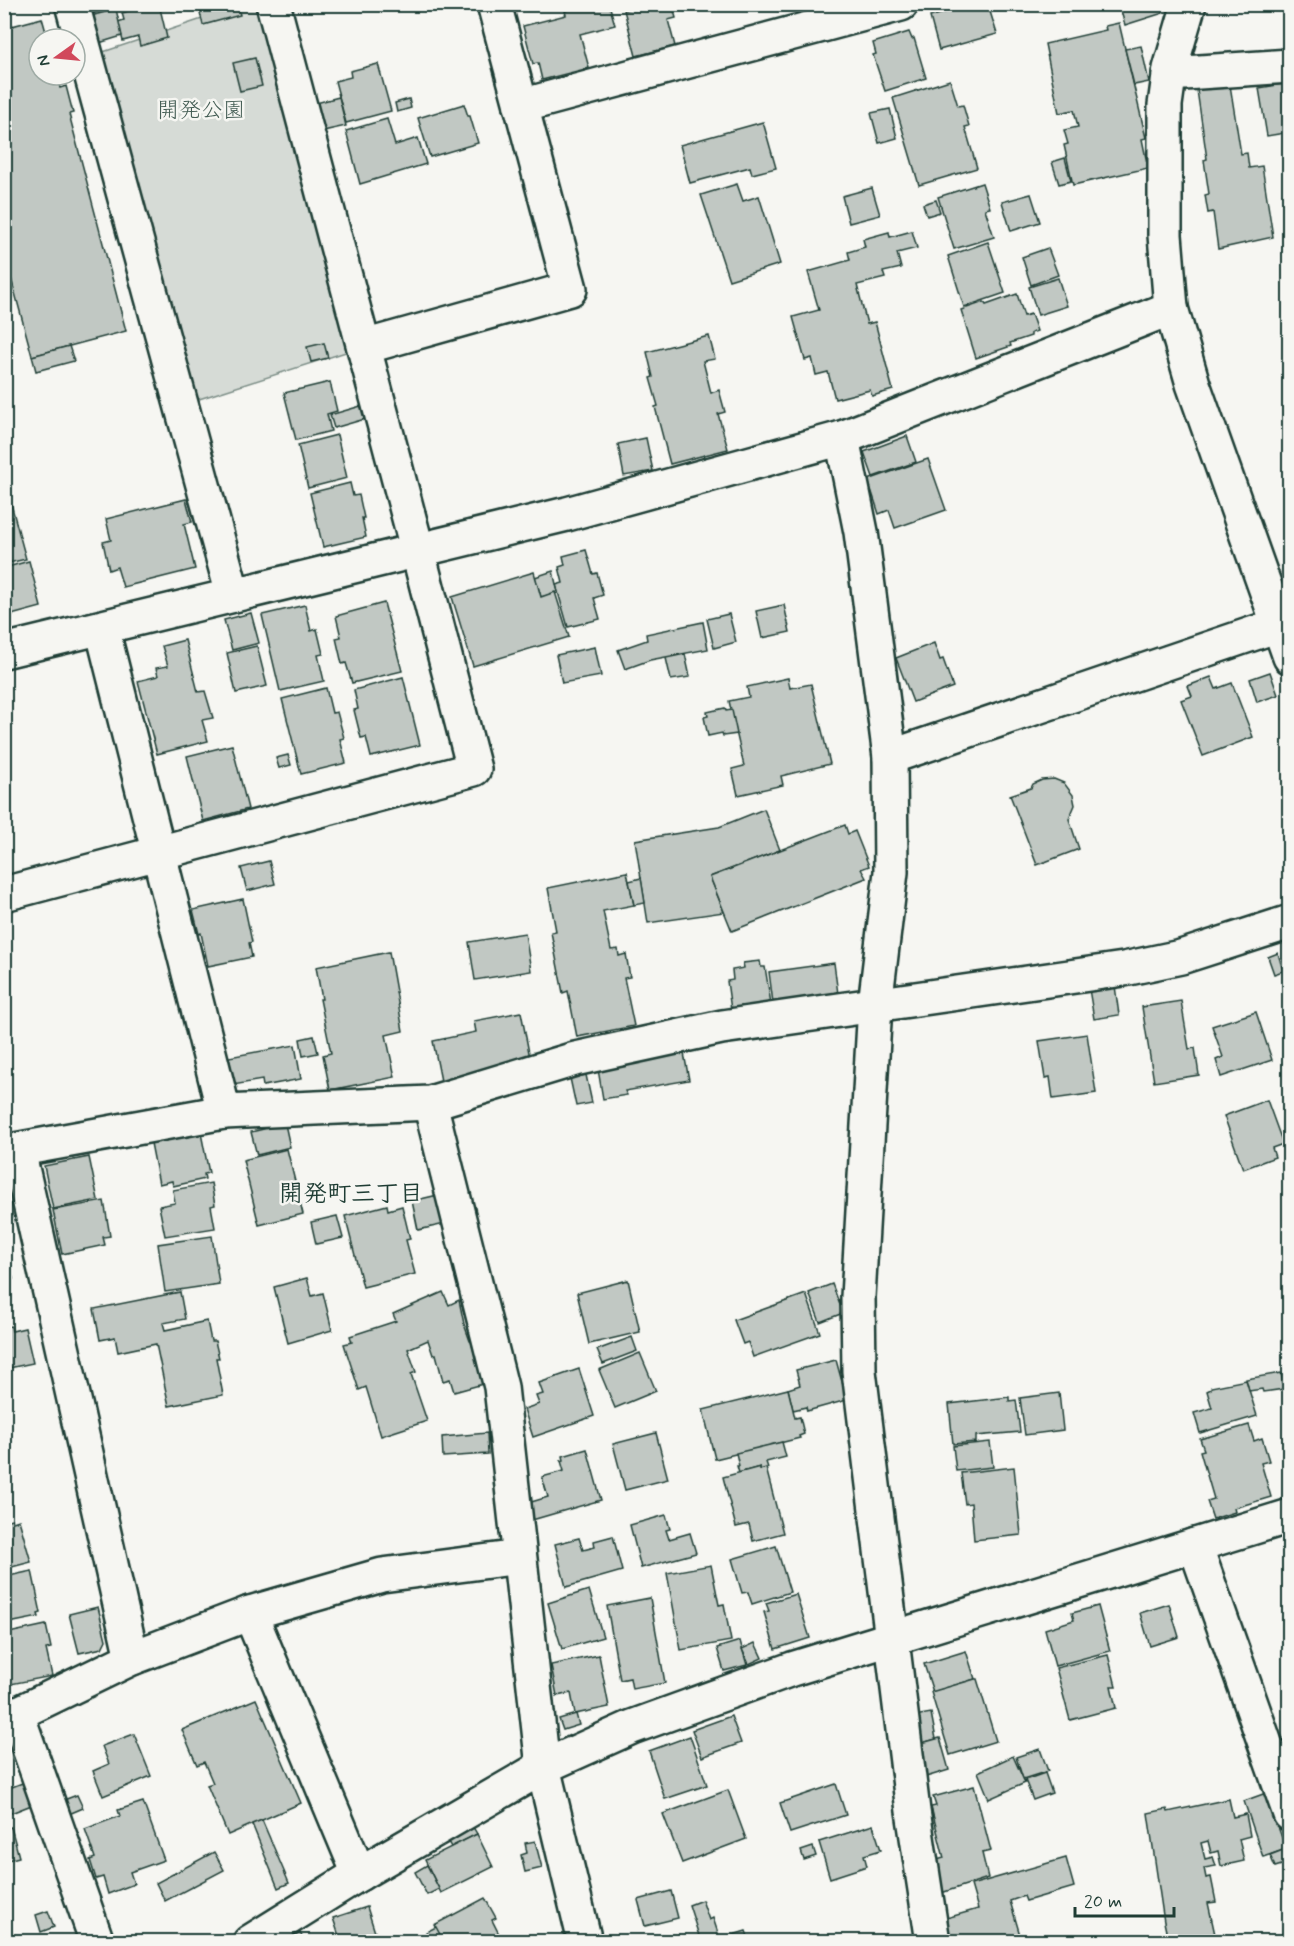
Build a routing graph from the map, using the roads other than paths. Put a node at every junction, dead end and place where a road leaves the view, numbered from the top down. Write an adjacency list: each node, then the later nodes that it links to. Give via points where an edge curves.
1 (72, 4): 13 (street)
2 (273, 4): 10 (street)
3 (494, 4): 8 (street)
4 (901, 4): 8 (street)
5 (1189, 4): 7 (street)
6 (1290, 66): 7 (street)
7 (1169, 74): 9 (street, via 1165,105 1165,235)
8 (521, 106): 10 (street, via 570,289)
9 (1171, 308): 11 (street); 14 (street, via 1193,384)
10 (364, 347): 12 (street)
11 (842, 438): 12 (street); 18 (street, via 861,532)
12 (418, 552): 13 (street); 19 (street, via 474,769)
13 (233, 595): 15 (street)
14 (1284, 623): 17 (street); 18 (street)
15 (102, 628): 16 (street); 19 (street)
16 (4, 651)
17 (1290, 657)
18 (890, 757): 22 (street, via 891,872)
19 (159, 852): 20 (street); 24 (street)
20 (4, 894)
21 (1290, 922): 22 (street, via 1181,957 1124,969)
22 (875, 1005): 23 (street, via 722,1027 575,1059); 30 (street, via 858,1297 859,1371)
23 (430, 1103): 24 (street); 28 (street, via 501,1387)
24 (224, 1112): 25 (street)
25 (11, 1151): 31 (street)
26 (1290, 1516): 27 (street)
27 (1195, 1545): 30 (street); 34 (street)
28 (519, 1557): 29 (street, via 382,1575); 33 (street)
29 (250, 1612): 31 (street); 35 (street)
30 (891, 1638): 33 (street, via 632,1727); 39 (street)
31 (132, 1658): 32 (street)
32 (11, 1717): 36 (street)
33 (543, 1767): 35 (street); 38 (street)
34 (1290, 1815)
35 (359, 1874): 37 (street)
36 (97, 1941)
37 (250, 1941)
38 (585, 1941)
39 (933, 1941)

